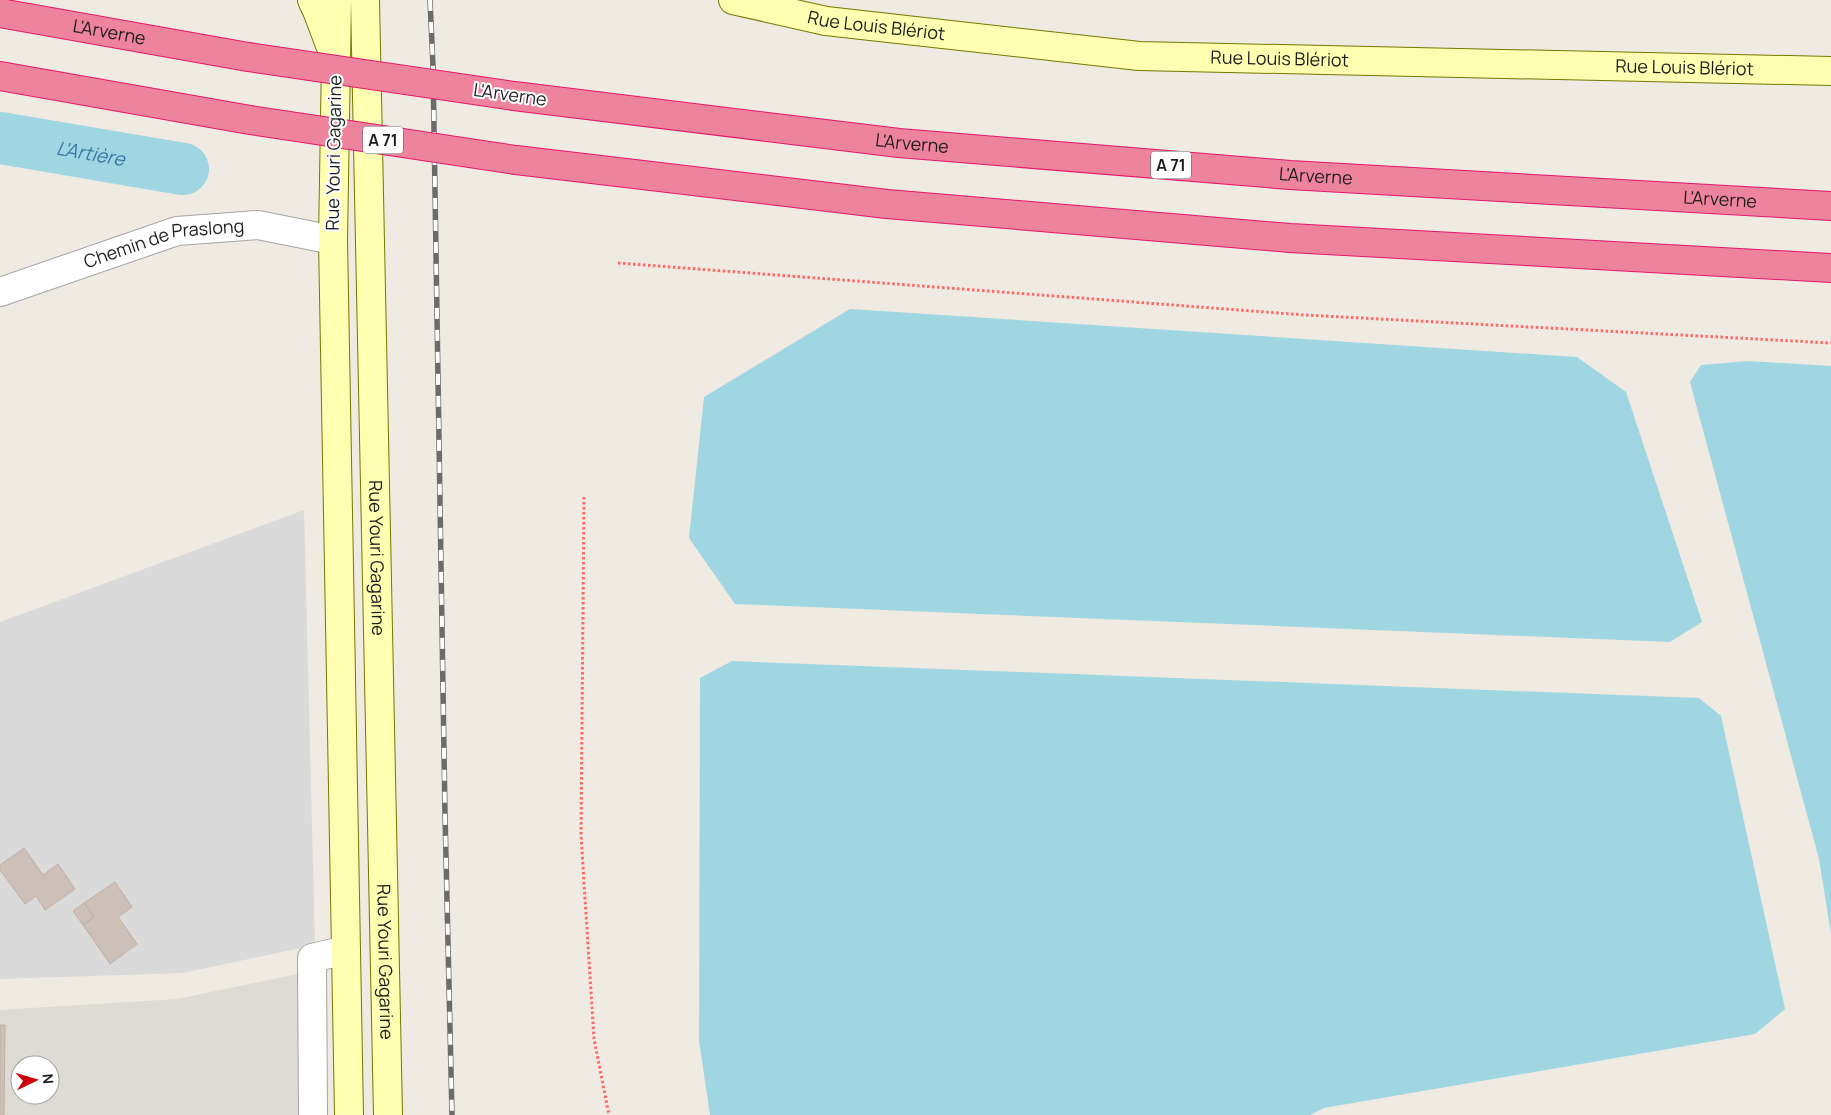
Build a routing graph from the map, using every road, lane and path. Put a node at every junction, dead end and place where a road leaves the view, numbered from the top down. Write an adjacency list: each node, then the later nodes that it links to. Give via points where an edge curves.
1 (312, 0): 6 (main road)
2 (336, 0): 6 (main road, Rue Youri Gagarine)
3 (365, 0): 19 (main road, Rue Youri Gagarine)
4 (734, 0): 7 (main road, Rue Louis Blériot, via 826,21 1139,56)
5 (0, 13): 9 (highway, L'Arverne / A 71, bridge, via 248,57 514,96 899,143 1290,175)
6 (336, 61): 10 (main road, Rue Youri Gagarine)
7 (1831, 71)
8 (0, 76): 12 (highway, A 71, bridge, via 250,120 516,160 886,204 1290,238)
9 (1831, 206)
10 (333, 240): 13 (street, Chemin de Praslong, via 258,226 177,230); 16 (main road, Rue Youri Gagarine)
11 (618, 263): 14 (path, via 1305,315)
12 (1831, 268)
13 (0, 292)
14 (1831, 343)
15 (584, 497): 20 (path, via 581,835 594,1039)
16 (346, 950): 17 (street, via 312,958); 18 (main road, Rue Youri Gagarine)
17 (313, 1115)
18 (349, 1115)
19 (388, 1115)
20 (609, 1115)

